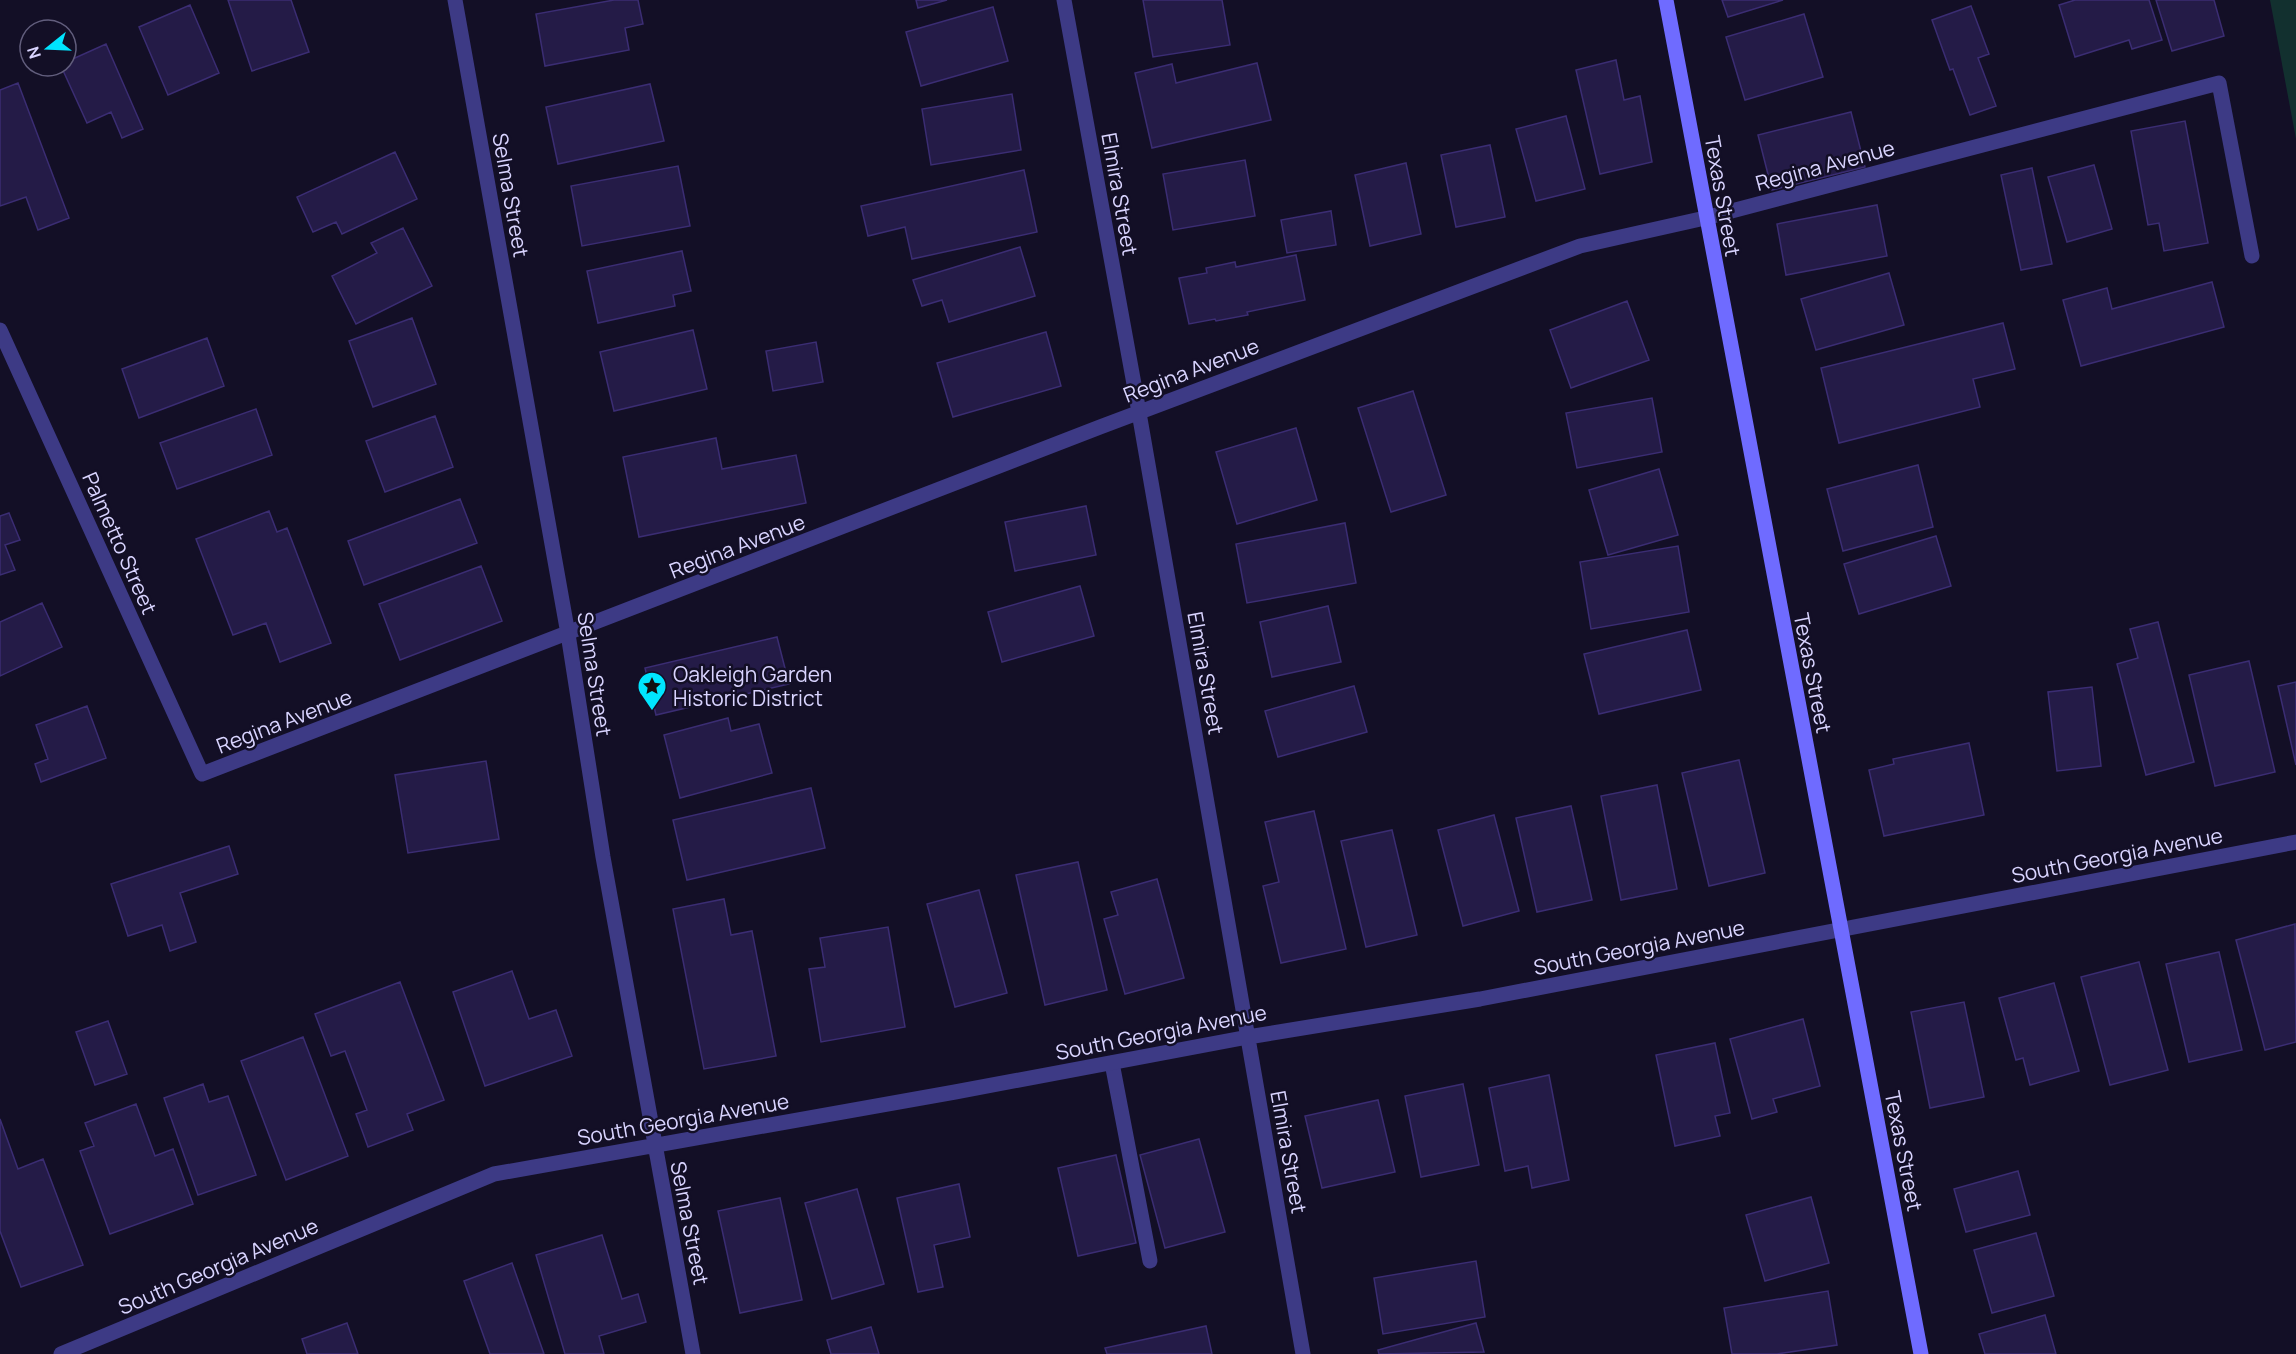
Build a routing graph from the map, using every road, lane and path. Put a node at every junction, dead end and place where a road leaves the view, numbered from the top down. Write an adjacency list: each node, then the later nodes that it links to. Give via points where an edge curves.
1 (455, 0): 8 (street, Selma Street)
2 (1064, 0): 7 (street, Elmira Street)
3 (1666, 0): 4 (street, Texas Street)
4 (1705, 218): 5 (street, Regina Avenue, via 2219,83); 7 (street, Regina Avenue, via 1580,246); 11 (street, Texas Street)
5 (2252, 256)
6 (0, 330): 9 (street, Palmetto Street)
7 (1138, 412): 8 (street, Regina Avenue); 12 (street, Elmira Street)
8 (568, 634): 9 (street, Regina Avenue); 14 (street, Selma Street)
9 (202, 774)
10 (2296, 842): 11 (street, South Georgia Avenue)
11 (1840, 929): 12 (street, South Georgia Avenue, via 1480,999); 19 (street, Texas Street)
12 (1248, 1037): 13 (street, South Georgia Avenue); 18 (street, Elmira Street)
13 (1112, 1063): 14 (street, South Georgia Avenue); 15 (street)
14 (654, 1145): 16 (street, South Georgia Avenue, via 494,1174); 17 (street, Selma Street)
15 (1150, 1261)
16 (61, 1354)
17 (693, 1354)
18 (1303, 1354)
19 (1921, 1354)

